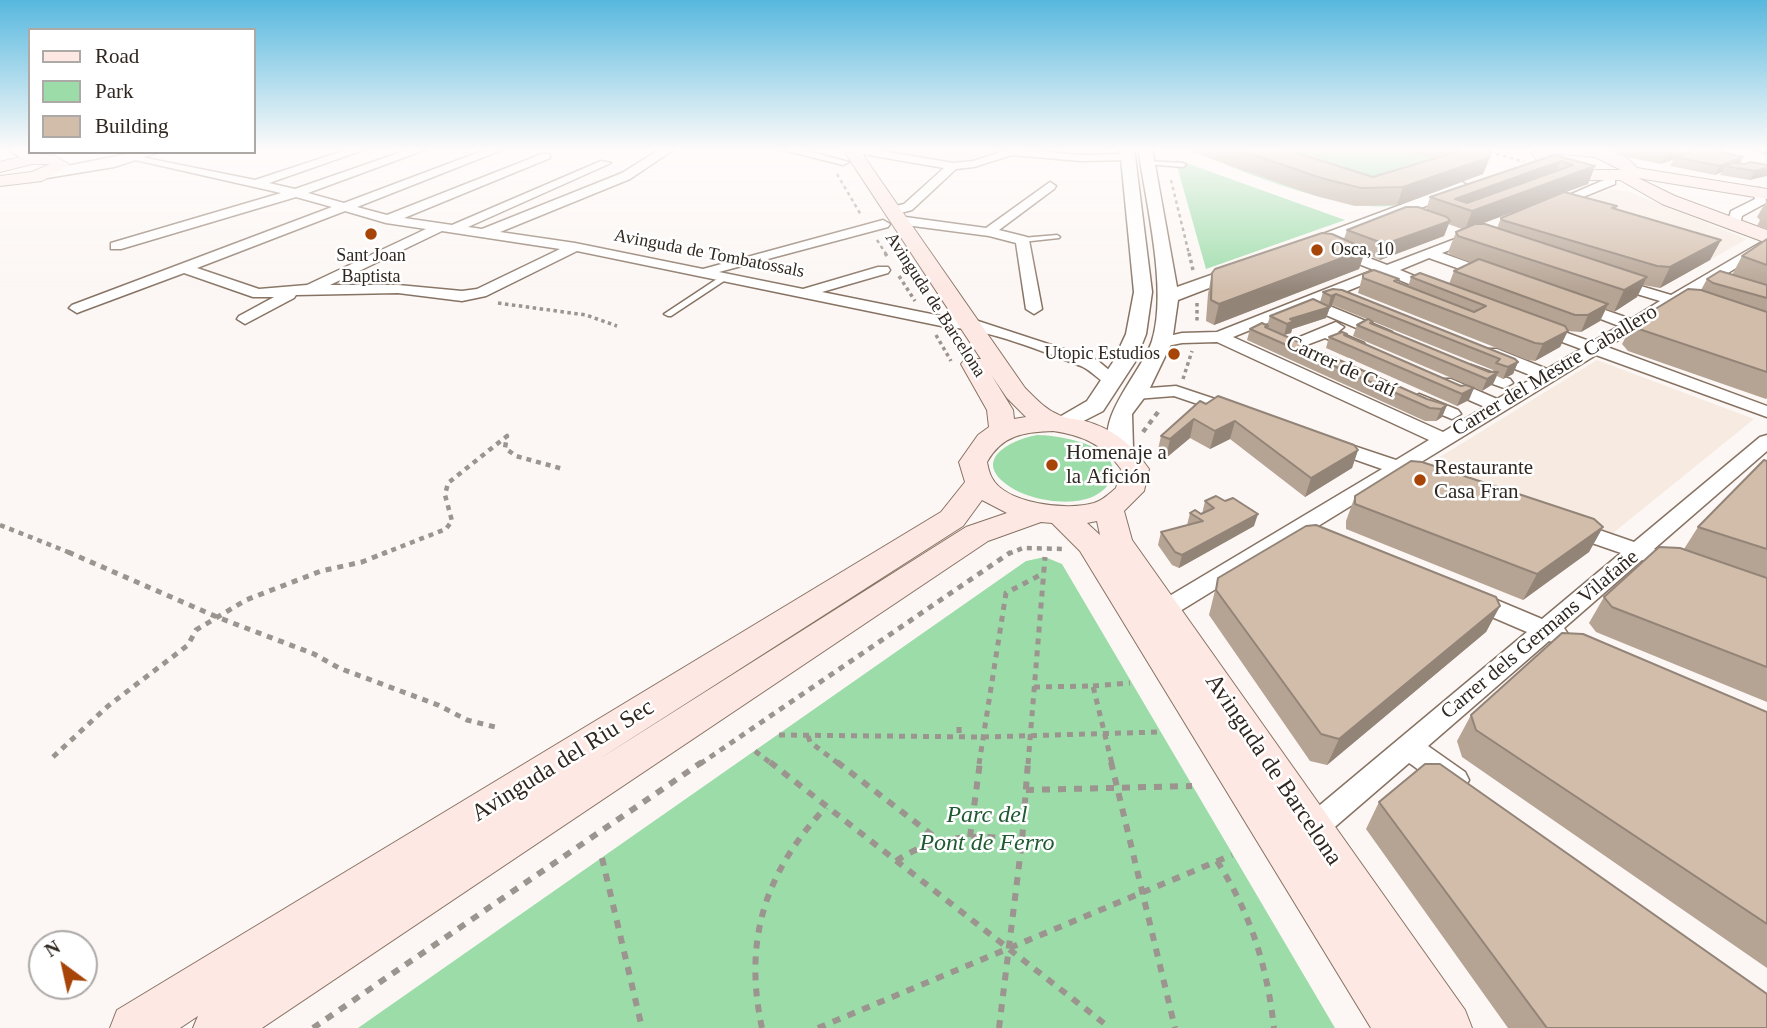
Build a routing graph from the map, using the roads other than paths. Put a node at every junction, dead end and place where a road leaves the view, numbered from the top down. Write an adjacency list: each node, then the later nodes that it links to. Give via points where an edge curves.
1 (289, 196): 34 (street)
2 (303, 196): 16 (street, Avinguda de Tombatossals)
3 (374, 196): 16 (street)
4 (444, 196): 19 (street)
5 (525, 196): 23 (street)
6 (577, 196): 27 (street)
7 (870, 196): 21 (main road, Avinguda de Barcelona)
8 (920, 196): 21 (street)
9 (1037, 196): 26 (street)
10 (1137, 196): 77 (street, via 1143,292 1136,334)
11 (1146, 196): 41 (street)
12 (1436, 196): 18 (street)
13 (1573, 196): 17 (street)
14 (1663, 196): 22 (main road)
15 (1752, 196): 22 (street, via 1736,214)
16 (345, 207): 19 (street, Avinguda de Tombatossals); 39 (street)
17 (1543, 208)
18 (1396, 210): 20 (street); 32 (street)
19 (386, 219): 23 (street, Avinguda de Tombatossals)
20 (1421, 219)
21 (886, 220): 26 (street); 43 (street); 63 (main road, Avinguda de Barcelona)
22 (1734, 225): 29 (main road)
23 (447, 228): 27 (street, Avinguda de Tombatossals); 48 (street)
24 (1446, 228): 30 (street)
25 (1495, 228): 30 (street)
26 (989, 232): 31 (street)
27 (485, 233): 35 (street, Avinguda de Tombatossals)
28 (1057, 237): 31 (lane)
29 (1767, 237)
30 (1477, 239): 37 (street)
31 (1022, 240): 59 (street)
32 (1318, 242): 36 (street); 42 (street)
33 (1767, 243): 53 (street, Carrer del Mestre Caballero)
34 (116, 246)
35 (575, 247): 43 (street, Avinguda de Tombatossals); 48 (street, via 481,293 462,296 398,289)
36 (1284, 254)
37 (1430, 254): 42 (street); 46 (street)
38 (1261, 262): 47 (street)
39 (184, 268): 48 (street, via 258,294); 56 (street)
40 (890, 268): 50 (street)
41 (1165, 270): 47 (street); 57 (street)
42 (1385, 271): 49 (street); 51 (street)
43 (703, 272): 44 (street, Avinguda de Tombatossals)
44 (726, 277): 50 (street, Avinguda de Tombatossals); 60 (lane)
45 (1597, 277): 53 (street)
46 (1506, 280)
47 (1205, 281): 57 (street)
48 (302, 290): 61 (street)
49 (1335, 291): 54 (street); 55 (street)
50 (805, 293): 63 (street, Avinguda de Tombatossals)
51 (1450, 295)
52 (1556, 298): 66 (street)
53 (1672, 300): 58 (street); 66 (street, Carrer del Mestre Caballero)
54 (1360, 301)
55 (1307, 302): 62 (street); 64 (street)
56 (77, 308)
57 (1168, 308): 68 (street, via 1184,330); 72 (street)
58 (1696, 308)
59 (1034, 309)
60 (668, 314)
61 (245, 318)
62 (1352, 320): 67 (street); 71 (street)
63 (946, 321): 70 (main road, Avinguda de Barcelona); 91 (main road, Avinguda de Barcelona, via 993,395)
64 (1251, 324): 68 (street); 69 (street)
65 (1528, 324): 74 (street)
66 (1632, 325): 74 (street, Carrer del Mestre Caballero)
67 (1325, 332): 69 (street); 75 (street)
68 (1212, 337): 72 (street); 93 (street, Carrer de Catí)
69 (1285, 339): 76 (street)
70 (993, 341): 79 (street, Avinguda de Barcelona, via 1023,340); 90 (main road, Avinguda de Barcelona, via 1016,393 1031,409)
71 (1403, 341)
72 (1162, 342): 85 (street)
73 (1473, 346): 81 (street)
74 (1593, 348): 81 (street, Carrer del Mestre Caballero); 87 (street)
75 (1375, 353)
76 (1320, 355)
77 (1124, 362): 79 (street); 82 (street)
78 (1453, 362): 83 (street)
79 (1091, 364): 82 (street)
80 (1424, 374): 86 (street)
81 (1548, 376): 86 (street, Carrer del Mestre Caballero)
82 (1112, 381): 90 (street, via 1095,406)
83 (1504, 383)
84 (1404, 393): 88 (street)
85 (1136, 394): 89 (street, via 1176,391); 95 (street, via 1122,414)
86 (1498, 406): 93 (street, Carrer del Mestre Caballero)
87 (1767, 412)
88 (1452, 414)
89 (1254, 418)
90 (1059, 424): 91 (main road); 95 (main road, via 1096,433)
91 (1003, 430): 98 (main road, via 982,443 973,462)
92 (1307, 436): 96 (street)
93 (1443, 439): 96 (street, Carrer del Mestre Caballero)
94 (1767, 441): 104 (street, Carrer dels Germans Vilafañe, via 1745,473)
95 (1121, 449): 99 (main road, via 1135,470 1130,491)
96 (1397, 467): 97 (street); 102 (street, Carrer del Mestre Caballero)
97 (1422, 476)
98 (980, 483): 100 (main road, via 1003,501); 113 (main road, Avinguda del Riu Sec, via 952,519)
99 (1108, 508): 100 (main road); 107 (main road, Avinguda de Barcelona, via 1117,541)
100 (1050, 515): 114 (main road, Avinguda del Riu Sec, via 993,544); 115 (main road, Avinguda de Barcelona, via 1091,545)
101 (1550, 520): 104 (street)
102 (1299, 527): 103 (street); 107 (street, Carrer del Mestre Caballero)
103 (1329, 539)
104 (1639, 551): 105 (street); 108 (street, Carrer dels Germans Vilafañe)
105 (1690, 569)
106 (1455, 592): 108 (street)
107 (1164, 610): 112 (main road, Avinguda de Barcelona)
108 (1546, 630): 109 (street); 110 (street, Carrer dels Germans Vilafañe)
109 (1583, 645)
110 (1408, 747): 111 (street); 112 (street, Carrer dels Germans Vilafañe)
111 (1476, 794)
112 (1312, 829): 116 (main road, Avinguda de Barcelona)
113 (135, 1028)
114 (218, 1028)
115 (1399, 1028)
116 (1447, 1028)

